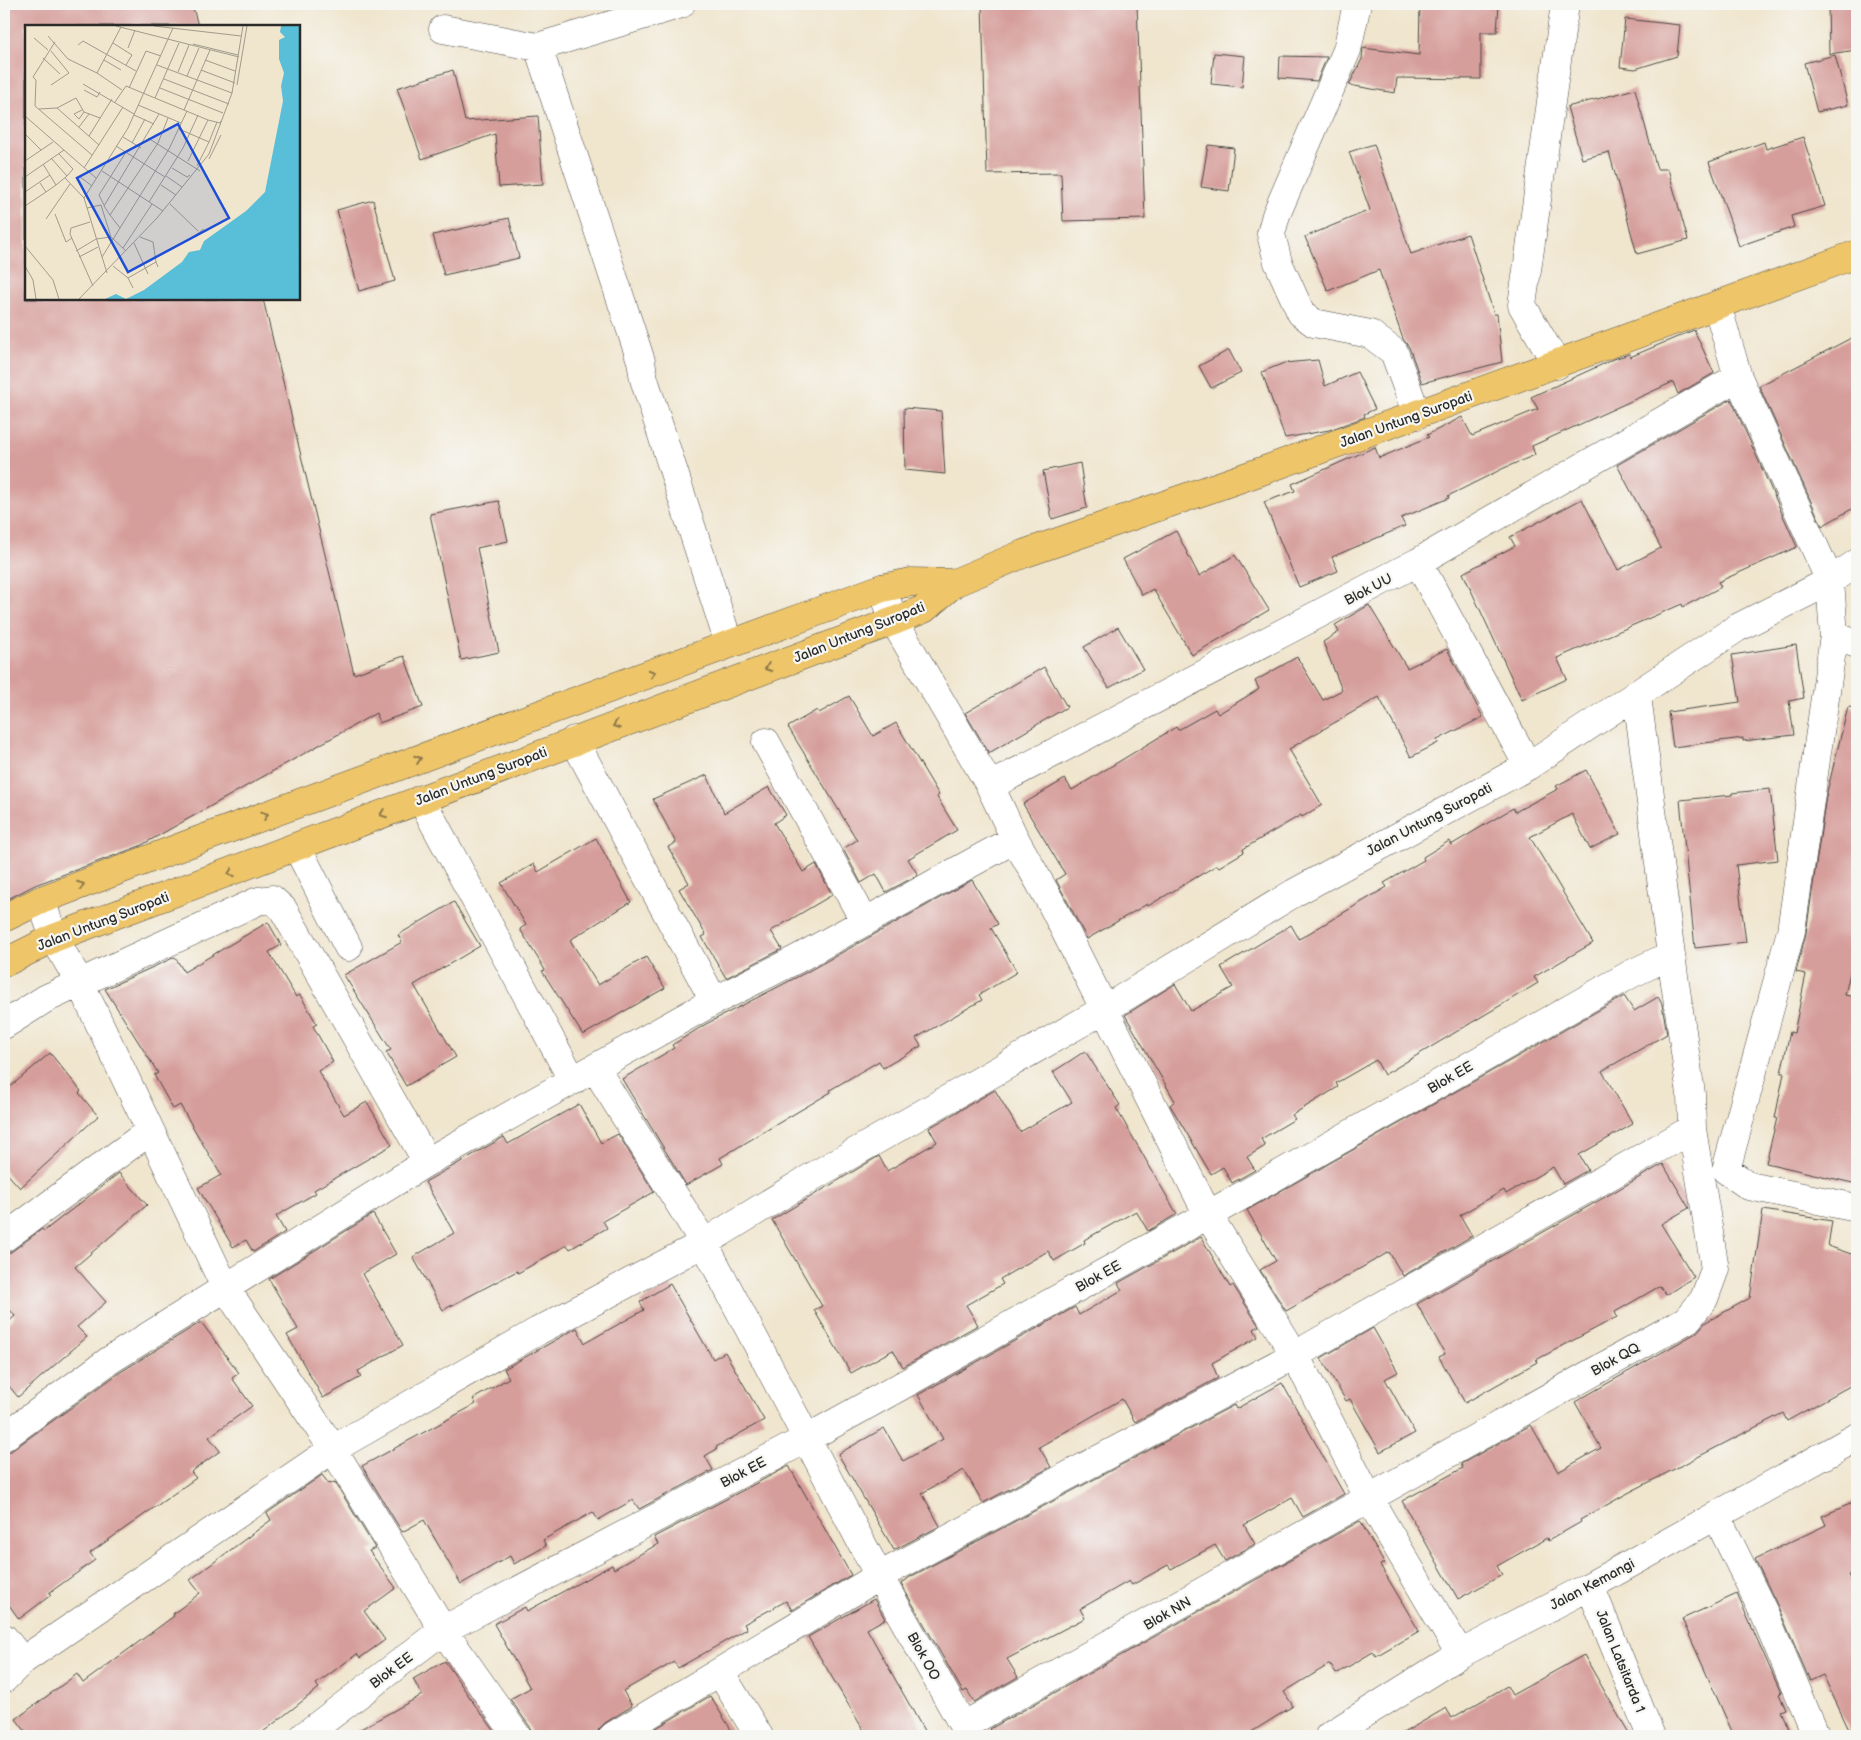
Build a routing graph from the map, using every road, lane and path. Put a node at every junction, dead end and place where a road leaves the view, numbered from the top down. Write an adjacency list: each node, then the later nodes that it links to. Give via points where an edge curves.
1 (681, 4): 5 (street)
2 (1357, 4): 10 (street, via 1348,50 1276,215 1271,234 1278,262 1301,313 1314,322 1370,334 1394,352)
3 (1565, 4): 8 (street, via 1522,306)
4 (443, 29): 5 (street)
5 (538, 47): 18 (street)
6 (1857, 254): 7 (main road, Jalan Untung Suropati)
7 (1717, 305): 8 (main road, Jalan Untung Suropati); 9 (street)
8 (1557, 365): 10 (main road, Jalan Untung Suropati)
9 (1738, 378): 11 (street, Blok UU); 13 (street)
10 (1417, 415): 14 (main road, Jalan Untung Suropati, via 1024,554)
11 (1418, 562): 22 (street); 23 (street, Blok UU)
12 (1857, 563): 13 (street, Jalan Untung Suropati)
13 (1830, 581): 17 (street); 19 (street, Jalan Untung Suropati, via 1737,628)
14 (954, 583): 15 (main road, Jalan Untung Suropati, via 910,582); 16 (main road, Jalan Untung Suropati, via 924,609)
15 (882, 588): 16 (street); 18 (main road, Jalan Untung Suropati)
16 (894, 622): 20 (main road, Jalan Untung Suropati, one-way to 20); 23 (street)
17 (1846, 640): 42 (street, via 1791,931)
18 (729, 644): 27 (main road, Jalan Untung Suropati, one-way to 18)
19 (1637, 696): 22 (street, Jalan Untung Suropati); 32 (street)
20 (574, 740): 24 (main road, Jalan Untung Suropati); 35 (street)
21 (766, 742): 29 (street)
22 (1528, 766): 36 (street, Jalan Untung Suropati, via 1294,893)
23 (990, 786): 25 (street)
24 (421, 799): 26 (main road, Jalan Untung Suropati, one-way to 26); 38 (street, Blok OO)
25 (1015, 839): 29 (street); 36 (street)
26 (297, 847): 30 (main road, Jalan Untung Suropati, one-way to 30); 31 (street)
27 (40, 900): 28 (main road, Jalan Untung Suropati); 30 (street)
28 (4, 918)
29 (865, 922): 35 (street)
30 (54, 938): 33 (main road, Jalan Untung Suropati); 34 (street)
31 (348, 947)
32 (1672, 955): 39 (street, Blok QQ, via 1691,1094); 44 (street, Blok EE, via 1631,974)
33 (4, 963)
34 (80, 983): 37 (street, via 45,999); 40 (street); 41 (street, via 258,901 272,899 283,909)
35 (714, 1001): 38 (street)
36 (1104, 1009): 44 (street); 46 (street, Jalan Untung Suropati, via 810,1178)
37 (4, 1025)
38 (584, 1075): 41 (street); 46 (street, Blok OO)
39 (1692, 1130): 42 (street, via 1714,1160); 48 (street); 53 (street, Blok QQ, via 1715,1269 1704,1299 1688,1318)
40 (150, 1131): 45 (street); 47 (street)
41 (427, 1162): 47 (street)
42 (1726, 1170): 43 (street, via 1749,1186)
43 (1857, 1208)
44 (1208, 1215): 48 (street); 51 (street, Blok EE)
45 (4, 1238)
46 (704, 1243): 51 (street, Blok OO); 52 (street, Jalan Untung Suropati, via 538,1331)
47 (225, 1287): 49 (street, via 110,1360); 52 (street)
48 (1295, 1355): 53 (street); 55 (street)
49 (4, 1437)
50 (1857, 1437): 54 (street, Jalan Kemangi)
51 (806, 1439): 55 (street, Blok OO); 57 (street, Blok EE)
52 (333, 1449): 57 (street); 60 (street, Jalan Untung Suropati)
53 (1368, 1497): 59 (street); 62 (street, Blok NN)
54 (1716, 1515): 56 (street, Jalan Kemangi); 69 (street, via 1766,1615)
55 (879, 1576): 61 (street); 62 (street, Blok OO)
56 (1590, 1586): 59 (street, Jalan Kemangi); 68 (street, Jalan Latsitarda 1)
57 (443, 1630): 63 (street, Blok EE); 64 (street)
58 (4, 1638): 60 (street)
59 (1460, 1654): 67 (street, Jalan Kemangi)
60 (13, 1670)
61 (720, 1672): 65 (street); 66 (street)
62 (966, 1731)
63 (304, 1736)
64 (517, 1736)
65 (613, 1736)
66 (758, 1736)
67 (1329, 1736)
68 (1651, 1736)
69 (1816, 1736)

